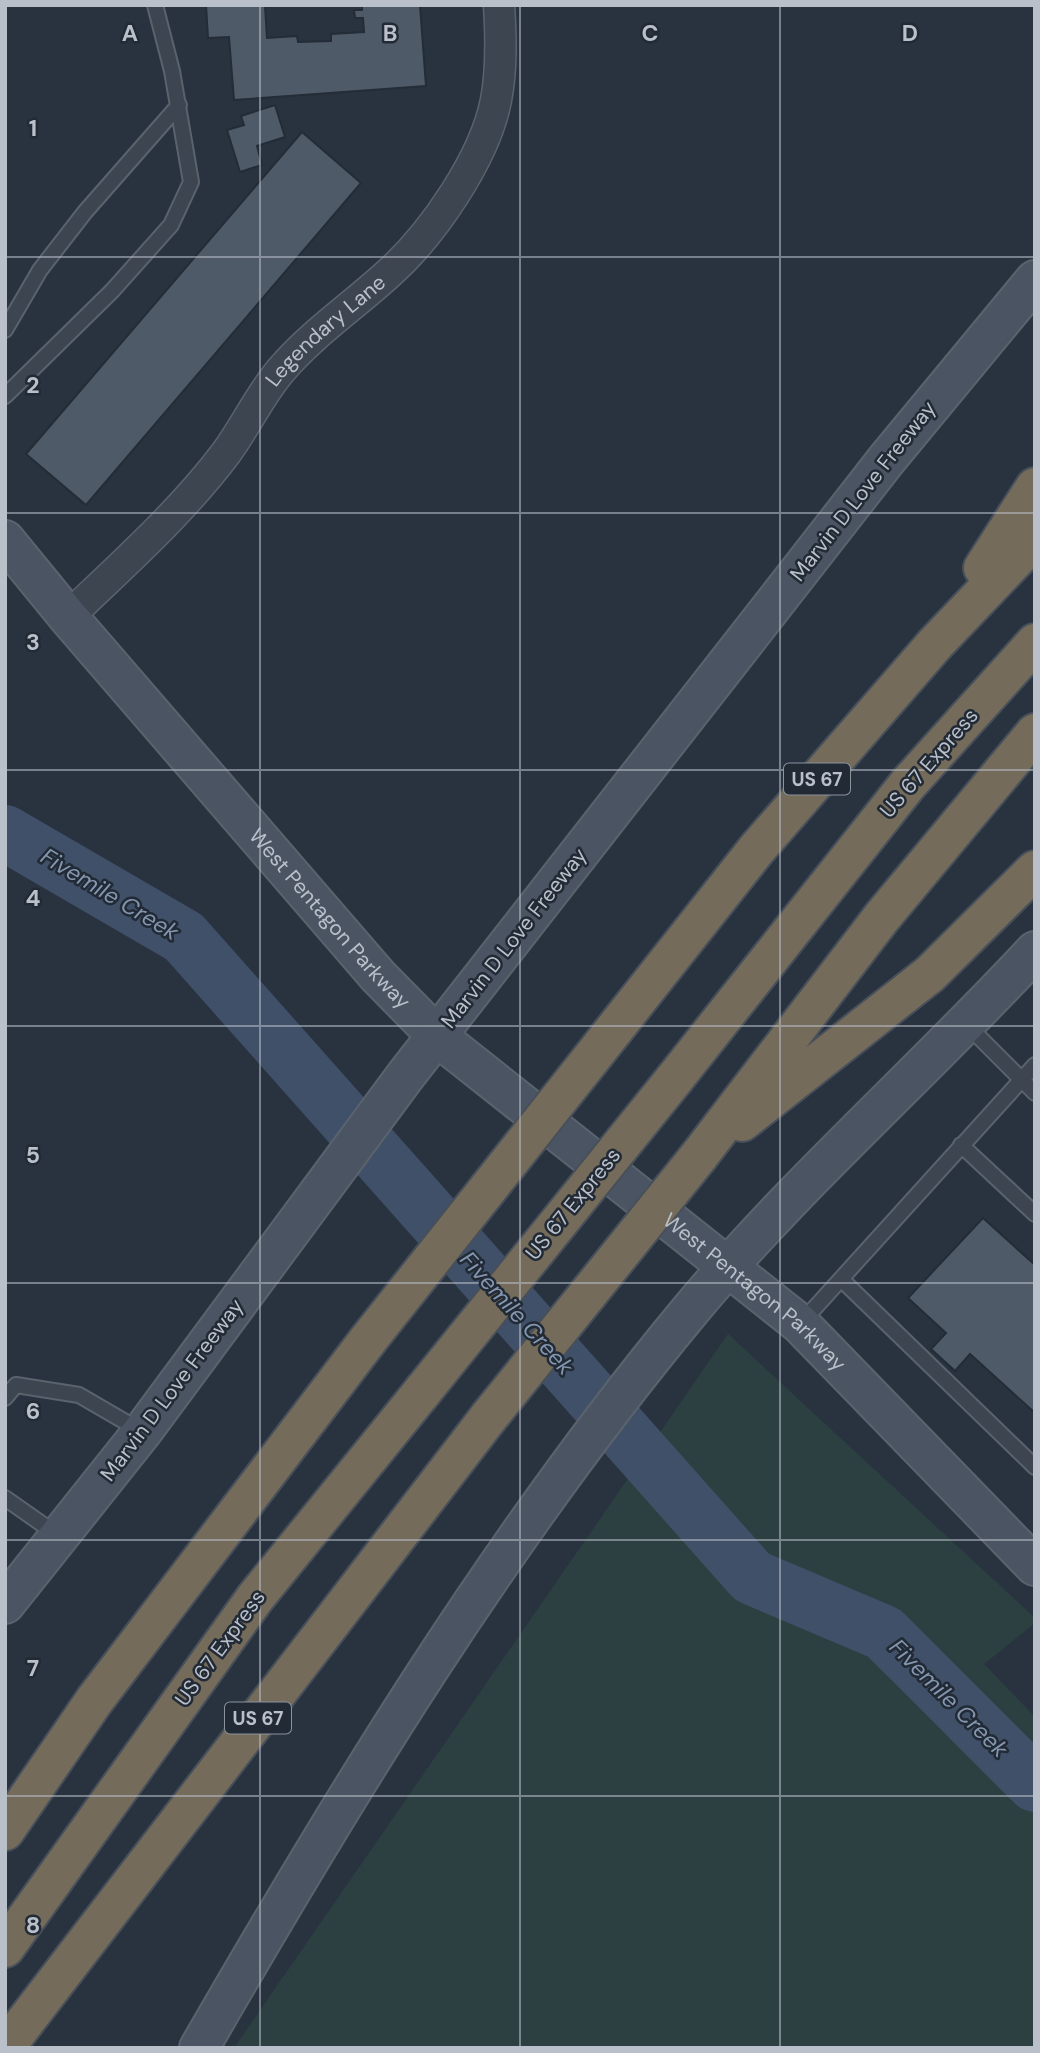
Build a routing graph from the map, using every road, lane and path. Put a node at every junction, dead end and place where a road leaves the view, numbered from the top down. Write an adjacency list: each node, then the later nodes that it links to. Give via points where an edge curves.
1 (155, 5): 3 (lane)
2 (499, 5): 10 (street, Legendary Lane, via 496,102 474,161 446,207 391,272 280,371 225,454 155,534)
3 (179, 105): 5 (lane, via 40,270); 6 (lane, via 191,182 171,225)
4 (1035, 280): 17 (main road, Marvin D Love Freeway, via 887,459)
5 (5, 330)
6 (5, 396)
7 (1035, 487): 12 (highway)
8 (1035, 539): 12 (highway, US 67)
9 (5, 540): 10 (main road, West Pentagon Parkway)
10 (68, 617): 17 (main road, West Pentagon Parkway, via 378,976)
11 (1035, 643): 35 (highway, US 67 Express, bridge, via 908,784 255,1598)
12 (935, 644): 34 (highway, US 67, bridge, via 755,850 368,1340 150,1626)
13 (1035, 733): 22 (highway, US 67, via 882,917)
14 (1035, 870): 22 (highway, via 930,974)
15 (1035, 951): 16 (main road)
16 (967, 1025): 19 (lane); 24 (main road, via 822,1164)
17 (438, 1037): 24 (main road, West Pentagon Parkway); 28 (main road, Marvin D Love Freeway)
18 (1035, 1065): 19 (lane)
19 (1020, 1080): 20 (lane); 21 (lane)
20 (1035, 1093)
21 (961, 1145): 23 (lane); 25 (lane)
22 (699, 1156): 36 (highway, US 67, bridge, via 488,1418)
23 (1035, 1214)
24 (729, 1267): 26 (main road, West Pentagon Parkway); 37 (main road, via 555,1483 483,1584 300,1872)
25 (841, 1279): 26 (lane); 29 (lane)
26 (800, 1324): 32 (main road, West Pentagon Parkway)
27 (5, 1398): 28 (lane, via 16,1385 79,1395)
28 (142, 1432): 31 (main road, Marvin D Love Freeway)
29 (1035, 1467)
30 (5, 1498): 31 (lane)
31 (60, 1536): 33 (main road, Marvin D Love Freeway)
32 (1035, 1566)
33 (5, 1604)
34 (11, 1820)
35 (5, 1948)
36 (14, 2038)
37 (199, 2048)

